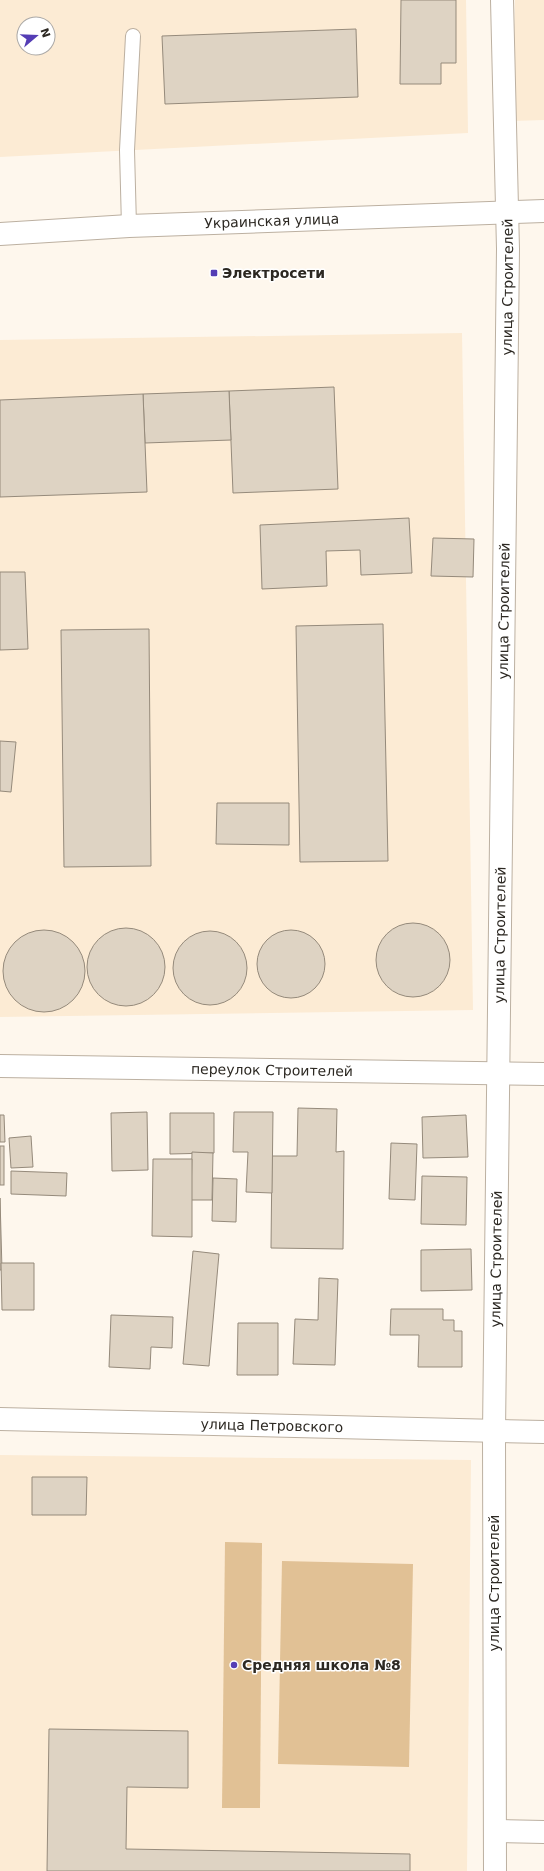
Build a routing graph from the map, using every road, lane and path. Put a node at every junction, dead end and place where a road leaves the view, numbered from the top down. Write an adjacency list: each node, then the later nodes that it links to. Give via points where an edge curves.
1 (502, 0): 4 (street, улица Строителей)
2 (133, 36): 5 (lane, via 127,150)
3 (544, 211): 4 (street, Украинская улица)
4 (508, 213): 5 (street, Украинская улица); 8 (street, улица Строителей)
5 (128, 226): 6 (street, Украинская улица)
6 (0, 234)
7 (0, 1066): 8 (street, переулок Строителей)
8 (499, 1074): 9 (street, переулок Строителей); 11 (street, улица Строителей)
9 (544, 1074)
10 (0, 1418): 11 (street, улица Петровского)
11 (494, 1432): 12 (street, улица Петровского); 13 (street, улица Строителей)
12 (544, 1432)
13 (495, 1831): 14 (street); 15 (street, улица Строителей)
14 (544, 1832)
15 (495, 1871)

